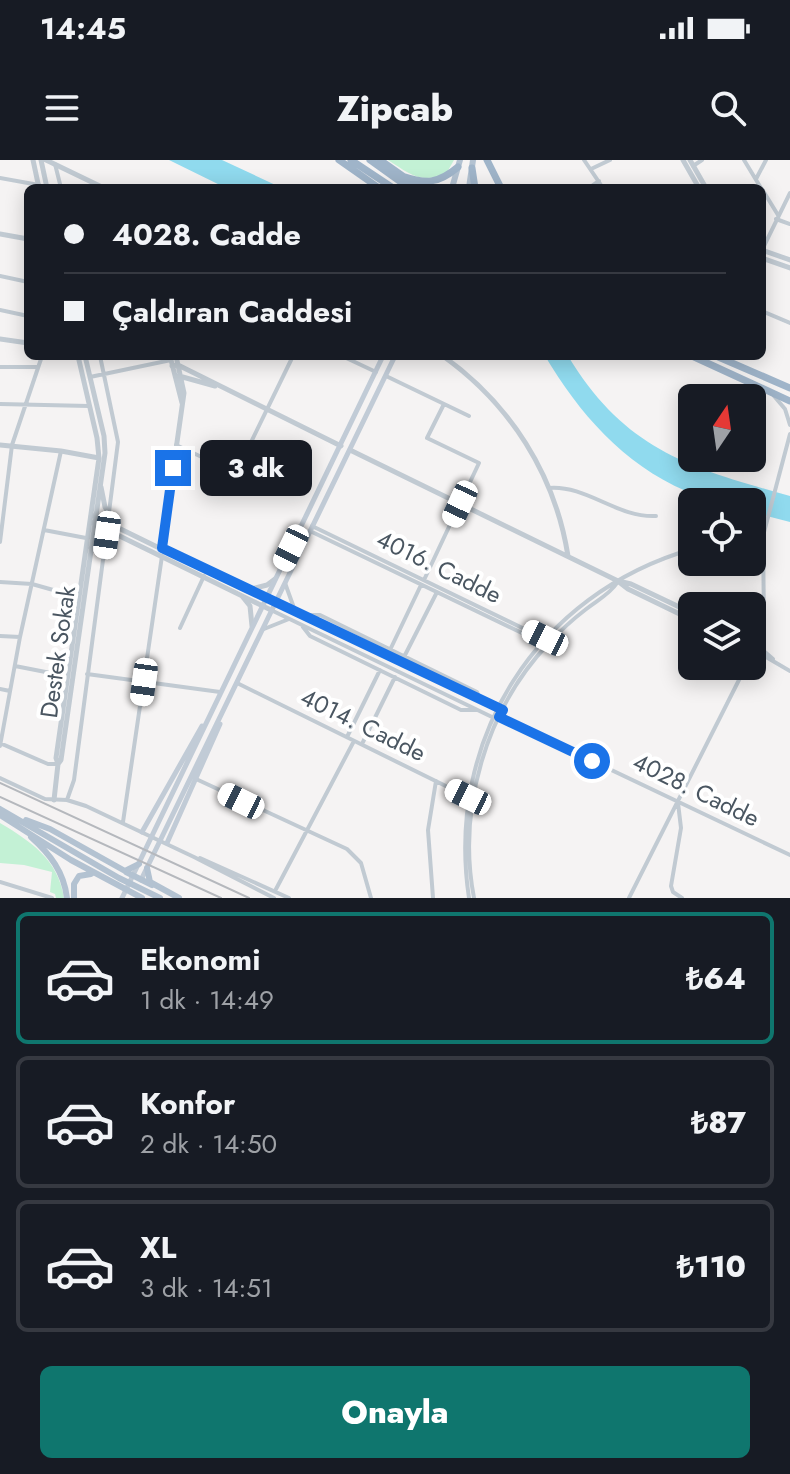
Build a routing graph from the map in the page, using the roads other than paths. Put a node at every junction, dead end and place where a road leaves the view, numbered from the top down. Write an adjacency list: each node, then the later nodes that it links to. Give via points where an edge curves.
1 (33, 160): 23 (street)
2 (44, 160): 15 (street); 24 (street)
3 (339, 160): 27 (highway)
4 (351, 160): 28 (highway)
5 (370, 160): 29 (highway)
6 (380, 160): 18 (highway)
7 (487, 160): 32 (highway)
8 (584, 160): 17 (street)
9 (610, 160): 17 (street)
10 (683, 160): 16 (street)
11 (702, 160): 16 (street)
12 (744, 160): 20 (street)
13 (766, 160): 20 (street)
14 (459, 163): 18 (highway, via 446,177 429,183); 31 (main road)
15 (55, 164): 25 (street); 26 (street)
16 (690, 165): 35 (street); 36 (street)
17 (591, 169): 21 (street)
18 (402, 176): 30 (highway)
19 (0, 178): 22 (street)
20 (756, 180): 37 (street)
21 (599, 181): 33 (street); 34 (street)
22 (26, 184)
23 (38, 184)
24 (47, 184)
25 (60, 184)
26 (96, 184)
27 (373, 184)
28 (387, 184)
29 (403, 184)
30 (414, 184)
31 (453, 184)
32 (499, 184)
33 (595, 184)
34 (601, 184)
35 (697, 184)
36 (703, 184)
37 (759, 184)
38 (790, 193): 40 (street)
39 (766, 196): 40 (street)
40 (777, 217): 41 (street); 44 (street)
41 (790, 224)
42 (0, 234): 43 (street)
43 (24, 238)
44 (766, 241)
45 (766, 251): 47 (street)
46 (766, 259): 48 (street)
47 (790, 260)
48 (790, 268)
49 (0, 276): 50 (street)
50 (24, 281)
51 (0, 310): 53 (street)
52 (766, 313): 54 (street)
53 (24, 315)
54 (790, 323)
55 (0, 339): 56 (street)
56 (24, 342)
57 (41, 360): 70 (street)
58 (79, 360): 83 (street, Destek Sokak)
59 (86, 360): 74 (street, Destek Sokak)
60 (101, 360): 72 (street)
61 (173, 360): 72 (street); 75 (street); 76 (street)
62 (291, 360): 84 (street)
63 (350, 360): 71 (street)
64 (381, 360): 71 (main road)
65 (393, 360): 73 (main road)
66 (448, 360): 96 (street, via 509,419)
67 (700, 360): 78 (highway)
68 (725, 360): 77 (highway)
69 (0, 367): 70 (street)
70 (38, 367): 80 (street)
71 (376, 372): 91 (main road)
72 (104, 375): 74 (street); 98 (street, via 118,442)
73 (386, 376): 82 (street); 92 (main road)
74 (90, 377): 94 (street, Destek Sokak, via 104,436)
75 (178, 377): 76 (street); 90 (street, via 184,393)
76 (216, 386): 84 (street)
77 (790, 388)
78 (772, 394): 79 (highway); 86 (street)
79 (790, 401)
80 (25, 403): 81 (street); 83 (street); 89 (street)
81 (0, 404)
82 (444, 404): 85 (street); 97 (street, via 427,438 479,463)
83 (89, 406): 94 (street, Destek Sokak)
84 (267, 410): 90 (street, via 236,473); 91 (street)
85 (469, 416)
86 (790, 425)
87 (790, 434): 101 (street)
88 (0, 445): 89 (street)
89 (12, 445): 93 (street); 107 (street)
90 (176, 445): 109 (street)
91 (341, 446): 113 (main road)
92 (350, 450): 97 (street); 102 (main road)
93 (61, 451): 94 (street); 103 (street)
94 (101, 459): 95 (street, Destek Sokak); 100 (street, Destek Sokak)
95 (100, 483): 98 (street); 100 (street, Destek Sokak)
96 (549, 488): 99 (street, via 571,489 622,512); 111 (street)
97 (460, 504): 111 (street); 117 (street)
98 (109, 514): 104 (street)
99 (656, 516)
100 (91, 518): 104 (street); 106 (street, Destek Sokak); 108 (street, Destek Sokak)
101 (766, 524)
102 (311, 528): 114 (main road); 117 (street, 4016. Cadde)
103 (44, 530): 106 (street); 118 (street)
104 (118, 531): 105 (street); 109 (street)
105 (107, 535): 108 (street); 146 (street)
106 (86, 538): 122 (street, Destek Sokak)
107 (0, 542)
108 (90, 549): 165 (street, Destek Sokak)
109 (162, 552): 112 (street); 119 (street); 150 (street)
110 (678, 554): 115 (street)
111 (568, 556): 115 (street)
112 (204, 576): 121 (street); 134 (street)
113 (276, 578): 119 (street); 123 (main road)
114 (285, 580): 124 (main road); 128 (street)
115 (618, 581): 126 (street); 129 (street); 138 (street); 139 (street)
116 (0, 582): 118 (street)
117 (423, 582): 120 (street, 4016. Cadde); 138 (street, 4016. Cadde); 140 (street)
118 (32, 584): 122 (street); 137 (street)
119 (247, 591): 123 (street)
120 (437, 592): 138 (street, 4016. Cadde); 142 (street)
121 (239, 593): 125 (street); 133 (street, via 250,606)
122 (78, 597): 147 (street, Destek Sokak)
123 (266, 598): 124 (street); 125 (main road)
124 (275, 601): 127 (main road); 128 (street)
125 (263, 605): 127 (street); 133 (main road)
126 (678, 606)
127 (271, 610): 131 (street); 135 (main road)
128 (295, 611): 130 (street)
129 (678, 613)
130 (306, 616): 140 (street, via 320,615); 155 (street)
131 (293, 620): 132 (street); 135 (street)
132 (302, 625): 144 (street, via 310,636); 157 (street)
133 (252, 626): 154 (main road)
134 (180, 628)
135 (262, 630): 151 (main road)
136 (0, 636): 137 (street)
137 (20, 637): 143 (street)
138 (543, 640): 139 (street, 4016. Cadde); 156 (street, via 515,677)
139 (549, 643): 156 (street)
140 (390, 650): 142 (street)
141 (766, 656): 145 (street)
142 (404, 657): 155 (street, via 477,692)
143 (15, 666): 147 (street); 153 (street)
144 (380, 670): 148 (street); 161 (street)
145 (790, 671)
146 (87, 674): 150 (street); 172 (street)
147 (66, 676): 165 (street, Destek Sokak)
148 (395, 677): 157 (street, via 461,710); 164 (street)
149 (739, 680): 173 (street)
150 (144, 682): 154 (street); 176 (street)
151 (237, 683): 158 (main road); 161 (street, 4014. Cadde)
152 (0, 689): 153 (street)
153 (10, 691): 163 (street)
154 (220, 692): 159 (main road)
155 (480, 699): 156 (street)
156 (500, 709): 160 (street)
157 (477, 710): 160 (street, 4028. Cadde)
158 (224, 711): 167 (main road); 168 (main road)
159 (210, 716): 168 (main road); 179 (main road)
160 (497, 718): 170 (street, via 480,751); 173 (street, 4028. Cadde)
161 (347, 737): 162 (street, 4014. Cadde)
162 (354, 741): 164 (street, 4014. Cadde); 178 (street)
163 (0, 744): 165 (street)
164 (362, 745): 169 (street, 4014. Cadde)
165 (58, 764): 171 (street, Destek Sokak)
166 (0, 778): 171 (street)
167 (196, 779): 178 (street); 180 (main road)
168 (184, 780): 183 (main road); 184 (main road)
169 (436, 781): 170 (street, 4014. Cadde); 203 (street, via 428,830)
170 (471, 798): 204 (street, via 464,847)
171 (54, 800): 172 (street)
172 (67, 800): 176 (street)
173 (677, 800): 181 (street, 4028. Cadde); 192 (street, via 681,828); 205 (street)
174 (0, 809): 175 (main road)
175 (4, 814): 177 (main road); 185 (main road, via 50,829); 193 (main road)
176 (122, 823): 179 (street)
177 (20, 826): 186 (main road); 195 (main road, via 48,852)
178 (306, 829): 191 (street); 202 (street, via 347,849 361,863)
179 (142, 832): 180 (street)
180 (167, 843): 182 (street)
181 (790, 855)
182 (194, 857): 191 (street); 200 (street)
183 (139, 864): 185 (main road); 187 (main road)
184 (147, 868): 188 (main road); 190 (main road, via 147,878)
185 (125, 871): 187 (main road)
186 (94, 874): 193 (main road); 196 (main road, via 79,876)
187 (133, 877): 188 (main road); 197 (main road)
188 (141, 880): 190 (main road); 193 (main road)
189 (0, 882): 194 (street)
190 (155, 886): 199 (main road)
191 (275, 891): 201 (street)
192 (672, 895): 206 (street)
193 (139, 896): 198 (main road)
194 (52, 898)
195 (67, 898)
196 (74, 898)
197 (122, 898)
198 (160, 898)
199 (179, 898)
200 (274, 898)
201 (289, 898)
202 (371, 898)
203 (433, 898)
204 (472, 898)
205 (629, 898)
206 (682, 898)

